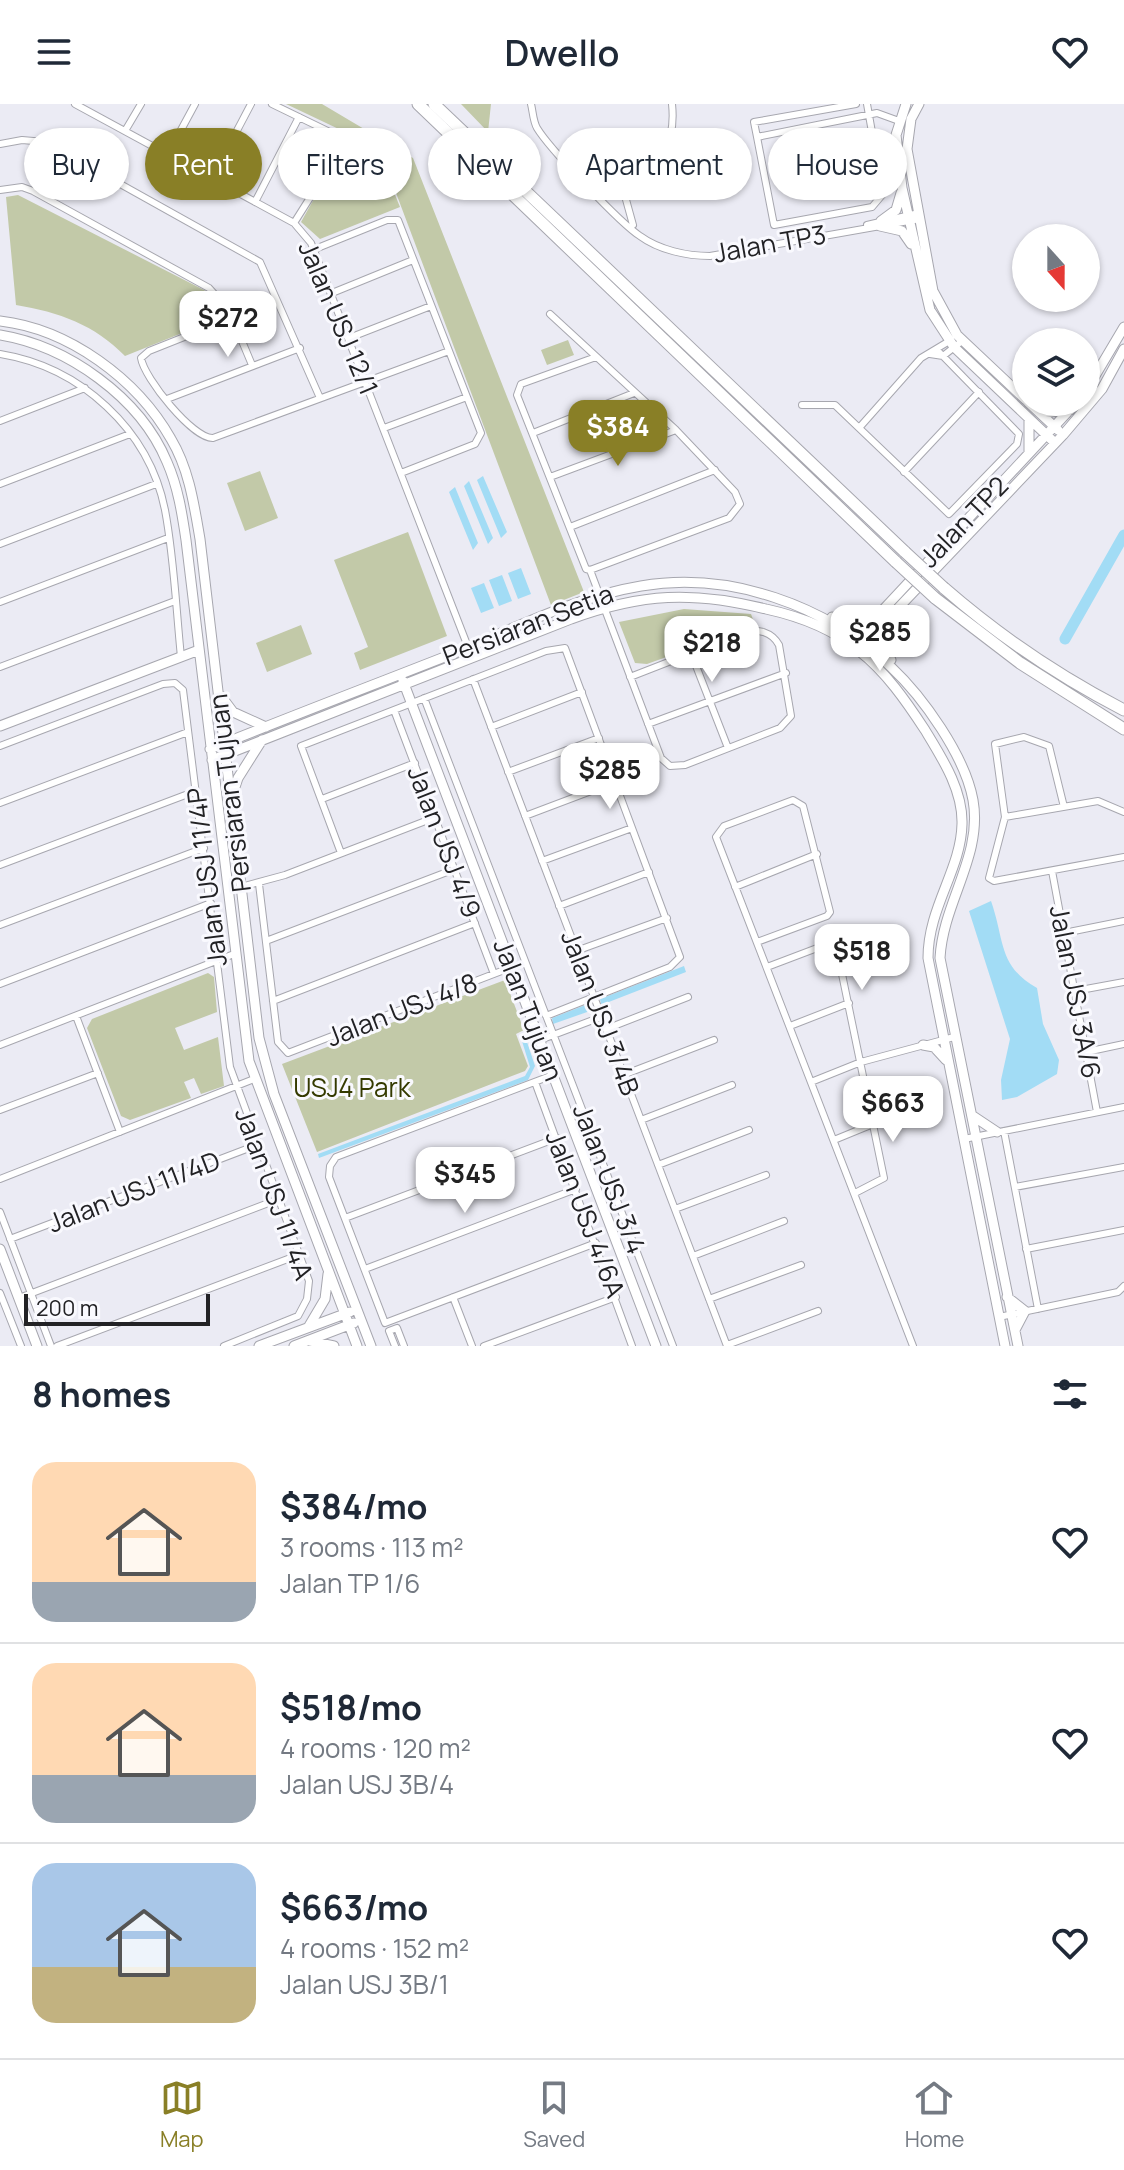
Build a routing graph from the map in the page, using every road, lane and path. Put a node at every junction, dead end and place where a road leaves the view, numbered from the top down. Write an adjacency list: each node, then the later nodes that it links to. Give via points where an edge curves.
1 (75, 104): 14 (street, Jalan USJ 12/1)
2 (141, 104): 19 (street)
3 (195, 104): 20 (street)
4 (251, 104): 21 (street)
5 (272, 104): 16 (street)
6 (418, 104): 123 (highway, bridge, via 935,598 1020,663)
7 (434, 104): 118 (highway, bridge, via 944,588 1070,680)
8 (531, 104): 26 (street, Jalan TP3, via 535,124)
9 (672, 104): 22 (street)
10 (856, 104): 24 (street, via 754,122)
11 (867, 104): 15 (street)
12 (906, 104): 17 (main road)
13 (919, 104): 34 (main road, via 907,149)
14 (86, 107): 18 (street, Jalan USJ 12/1)
15 (868, 114): 17 (street); 24 (street); 24 (street, via 883,194 872,207 774,225)
16 (299, 117): 33 (street); 35 (street, via 340,137 340,143)
17 (899, 121): 23 (main road)
18 (120, 128)
19 (127, 128)
20 (182, 128)
21 (238, 128)
22 (674, 128)
23 (898, 128)
24 (757, 137)
25 (0, 144): 50 (street, via 45,142 260,262)
26 (557, 152)
27 (0, 190): 44 (street, via 33,191 209,288)
28 (251, 200): 33 (street, Jalan USJ 12/1)
29 (605, 200): 37 (street, Jalan TP3)
30 (626, 200): 37 (street)
31 (899, 200): 36 (main road)
32 (907, 200): 34 (main road)
33 (255, 202): 35 (street, Jalan USJ 12/1)
34 (914, 217): 36 (street, Jalan TP3); 39 (main road); 49 (main road, via 933,291)
35 (294, 223): 38 (street, Jalan USJ 12/1)
36 (881, 224): 37 (street, Jalan TP3, via 710,256 678,253); 39 (main road, via 902,231)
37 (640, 236)
38 (315, 249): 40 (street, via 398,220); 41 (street, Jalan USJ 12/1)
39 (916, 254): 49 (main road, via 923,294)
40 (413, 260): 41 (street); 42 (street)
41 (332, 293): 48 (street, Jalan USJ 12/1)
42 (431, 306): 48 (street); 52 (street)
43 (550, 314): 56 (street)
44 (232, 318): 57 (street); 67 (street, via 141,358)
45 (0, 321): 63 (main road, Persiaran Tujuan, via 66,340)
46 (1124, 327): 58 (main road)
47 (0, 335): 68 (main road, Persiaran Tujuan, via 53,350)
48 (349, 338): 59 (street, Jalan USJ 12/1)
49 (956, 341): 53 (street); 55 (street); 61 (main road); 72 (main road)
50 (300, 348): 57 (street); 66 (street)
51 (1124, 349): 81 (main road, Jalan TP2, via 1102,389)
52 (449, 351): 59 (street); 65 (street)
53 (933, 352): 55 (street); 76 (street, via 921,358)
54 (0, 354): 60 (street, via 42,365)
55 (943, 356): 62 (street)
56 (596, 357): 64 (street); 78 (street, via 521,384 517,395)
57 (252, 365): 67 (street)
58 (1100, 367)
59 (366, 381): 66 (street); 75 (street, Jalan USJ 12/1)
60 (85, 388): 73 (street); 79 (street)
61 (1012, 388)
62 (979, 392): 85 (street); 85 (street, via 1019,434 1017,444 949,514)
63 (134, 393): 68 (main road, via 133,400); 112 (main road, Persiaran Tujuan, via 171,438 192,490)
64 (634, 393): 77 (street); 78 (street)
65 (467, 397): 75 (street); 86 (street, via 481,433 475,444)
66 (320, 398): 67 (street, via 213,438 193,432)
67 (167, 399)
68 (124, 403): 103 (main road, Persiaran Tujuan, via 159,445 178,494)
69 (802, 405): 76 (street, via 831,402)
70 (1043, 416): 74 (main road)
71 (1064, 416): 74 (main road, Jalan TP2)
72 (1029, 419): 80 (main road); 83 (main road)
73 (0, 421)
74 (1055, 427): 80 (main road, Jalan TP2); 81 (main road)
75 (384, 428): 86 (street, Jalan USJ 12/1)
76 (859, 428): 85 (street)
77 (676, 430): 84 (street); 87 (street)
78 (533, 433): 87 (street)
79 (130, 434): 88 (street); 89 (street)
80 (1047, 435): 82 (main road); 83 (main road, Jalan TP2)
81 (1063, 435): 82 (main road, Jalan TP2)
82 (1055, 443): 100 (main road, Jalan TP2)
83 (1029, 453): 98 (main road, Jalan TP2)
84 (715, 470): 90 (street); 93 (street, via 738,498 734,515)
85 (904, 472)
86 (401, 473): 102 (street, Jalan USJ 12/1)
87 (550, 477): 90 (street)
88 (0, 484)
89 (156, 484): 91 (street); 92 (street)
90 (570, 527): 93 (street)
91 (168, 538): 96 (street); 97 (street)
92 (0, 544)
93 (590, 570): 94 (street)
94 (600, 596): 95 (main road, Persiaran Setia, via 683,583); 99 (street); 102 (main road, Persiaran Setia)
95 (769, 596): 98 (main road, via 854,623); 101 (main road, Persiaran Setia, via 804,609)
96 (175, 601): 106 (street); 107 (street)
97 (0, 602)
98 (888, 602): 101 (main road, Jalan TP2)
99 (604, 607): 101 (main road, Persiaran Setia, via 671,595 719,597 794,616); 105 (main road, Persiaran Setia); 109 (street)
100 (895, 610): 101 (main road, Jalan TP2); 124 (main road, via 882,633 882,646)
101 (858, 644): 124 (main road, Persiaran Setia, via 903,678); 184 (main road, Persiaran Setia, via 906,701 954,782 960,804 958,848 931,919 928,944)
102 (468, 647): 105 (main road); 110 (main road, Persiaran Setia)
103 (199, 650): 106 (main road); 131 (main road, Persiaran Tujuan)
104 (691, 653): 108 (street, via 749,631 763,632 779,645); 109 (street); 115 (street)
105 (477, 656): 110 (main road, Persiaran Setia)
106 (181, 657): 120 (main road)
107 (0, 667)
108 (786, 673): 115 (street); 130 (street, via 790,721)
109 (630, 677): 119 (street)
110 (403, 679): 116 (main road, Jalan Tujuan); 121 (main road, Persiaran Setia); 127 (main road, Persiaran Setia)
111 (473, 679): 113 (street, via 565,648); 114 (street); 122 (street, Jalan USJ 3/4B)
112 (217, 685): 121 (main road, via 233,712); 128 (main road, Persiaran Tujuan)
113 (582, 692): 122 (street); 126 (street)
114 (424, 698): 116 (street); 182 (street, Jalan USJ 3/4)
115 (709, 701): 119 (street); 130 (street)
116 (412, 703): 117 (street); 171 (main road, Jalan Tujuan)
117 (394, 710): 134 (street, Jalan USJ 4/9); 138 (street, via 301,746)
118 (1124, 710)
119 (648, 724): 130 (street, via 661,758 670,766)
120 (0, 726)
121 (266, 727): 128 (main road, Persiaran Setia)
122 (491, 727): 135 (street, Jalan USJ 3/4B)
123 (1124, 729)
124 (942, 730): 188 (main road, Persiaran Setia, via 966,777 974,819 971,852 945,918 941,943)
125 (188, 732): 129 (street, Jalan USJ 11/4P, via 183,690 175,683); 137 (street, Jalan USJ 11/4P); 140 (street)
126 (599, 738): 135 (street); 136 (street)
127 (262, 740): 132 (main road, Persiaran Setia); 139 (main road)
128 (223, 743): 131 (main road, Persiaran Setia); 132 (main road, Persiaran Tujuan)
129 (0, 745)
130 (728, 748)
131 (210, 749): 133 (main road, Persiaran Tujuan)
132 (225, 755): 133 (main road, Persiaran Setia); 139 (main road, Persiaran Tujuan)
133 (212, 760): 169 (main road, Persiaran Tujuan)
134 (415, 763): 138 (street); 144 (street, Jalan USJ 4/9)
135 (508, 772): 143 (street, Jalan USJ 3/4B)
136 (615, 782): 143 (street); 146 (street)
137 (196, 791): 147 (street, Jalan USJ 11/4P); 152 (street)
138 (322, 799): 148 (street)
139 (230, 800): 157 (main road, Persiaran Tujuan)
140 (0, 803)
141 (1064, 807): 142 (street, via 1098,801); 145 (street); 145 (street, via 1049,746 1024,737 995,744)
142 (1124, 812)
143 (525, 816): 151 (street, Jalan USJ 3/4B)
144 (436, 817): 148 (street); 153 (street, Jalan USJ 4/9)
145 (1005, 817): 154 (street, via 987,875 994,881)
146 (632, 828): 151 (street); 155 (street)
147 (204, 848): 159 (street, Jalan USJ 11/4P); 164 (street)
148 (341, 853): 156 (street)
149 (817, 854): 158 (street); 158 (street, via 803,806 793,800 724,826 716,837); 167 (street, via 830,912)
150 (1124, 857): 154 (street)
151 (542, 861): 160 (street, Jalan USJ 3/4B)
152 (0, 865)
153 (455, 869): 163 (street, Jalan USJ 4/9); 166 (street)
154 (1052, 871): 165 (street, Jalan USJ 3A/6)
155 (649, 872): 160 (street); 161 (street)
156 (259, 884): 157 (street); 166 (street)
157 (241, 887): 252 (main road, Persiaran Tujuan, via 262,1054)
158 (735, 887): 167 (street)
159 (211, 903): 170 (street, Jalan USJ 11/4P); 175 (street)
160 (559, 906): 168 (street, Jalan USJ 3/4B)
161 (667, 918): 168 (street); 177 (street, via 680,953 675,965)
162 (1124, 921): 165 (street)
163 (475, 923): 173 (street, Jalan USJ 4/9); 179 (street)
164 (0, 925)
165 (1064, 933): 176 (street, Jalan USJ 3A/6)
166 (266, 941): 179 (street)
167 (757, 942): 172 (street)
168 (576, 951): 177 (street, Jalan USJ 3/4B)
169 (234, 954): 170 (street); 200 (main road, Persiaran Tujuan)
170 (217, 960): 181 (street); 204 (street, Jalan USJ 11/4P)
171 (512, 967): 173 (street, Jalan USJ 4/8); 189 (main road, Jalan Tujuan)
172 (767, 967): 180 (street, via 833,942); 185 (street)
173 (494, 974): 179 (street, Jalan USJ 4/8, via 293,1052 279,1047)
174 (1124, 982): 176 (street)
175 (0, 984)
176 (1075, 991): 194 (street, Jalan USJ 3A/6)
177 (594, 997): 182 (street); 183 (street, Jalan USJ 3/4B)
178 (688, 997): 186 (street)
179 (273, 1001)
180 (849, 1003): 185 (street); 195 (street)
181 (76, 1016): 192 (street); 197 (street)
182 (546, 1016): 187 (street, Jalan USJ 3/4)
183 (601, 1017): 186 (street, Jalan USJ 3/4B); 187 (street)
184 (938, 1019): 188 (main road, Persiaran Setia); 193 (main road)
185 (790, 1026): 202 (street)
186 (606, 1029): 199 (street, Jalan USJ 3/4B)
187 (553, 1035): 189 (street); 279 (street, Jalan USJ 3/4)
188 (948, 1039): 193 (street); 196 (main road, Persiaran Setia); 208 (main road, Persiaran Setia)
189 (540, 1040): 198 (main road, Jalan Tujuan)
190 (714, 1040): 199 (street)
191 (1124, 1044): 194 (street)
192 (0, 1045)
193 (923, 1045): 195 (street); 196 (main road, via 934,1047)
194 (1086, 1052): 207 (street, Jalan USJ 3A/6)
195 (861, 1062): 202 (street); 210 (street)
196 (948, 1063): 216 (main road, Persiaran Setia)
197 (98, 1073): 206 (street); 212 (street)
198 (553, 1075): 201 (street); 278 (main road, Jalan Tujuan)
199 (623, 1075): 209 (street, Jalan USJ 3/4B)
200 (254, 1079): 204 (street); 240 (main road, Persiaran Tujuan)
201 (535, 1082): 215 (street, Jalan USJ 4/6A); 230 (street, via 336,1157 329,1177)
202 (811, 1082): 217 (street)
203 (732, 1085): 209 (street)
204 (235, 1087): 212 (street); 218 (street, Jalan USJ 11/4A)
205 (1124, 1107): 207 (street)
206 (0, 1110)
207 (1097, 1112): 213 (street)
208 (971, 1113): 213 (main road); 214 (main road, Persiaran Setia)
209 (641, 1120): 220 (street, Jalan USJ 3/4B)
210 (873, 1124): 217 (street); 226 (street, via 884,1178)
211 (749, 1130): 220 (street)
212 (120, 1132): 223 (street)
213 (996, 1132): 214 (street); 219 (main road); 224 (street)
214 (976, 1136): 216 (street); 219 (main road, Persiaran Setia)
215 (557, 1138): 225 (street, Jalan USJ 4/6A); 230 (street)
216 (964, 1139): 257 (main road, Persiaran Setia)
217 (834, 1140): 226 (street)
218 (257, 1145): 227 (street, Jalan USJ 11/4A); 233 (street, Jalan USJ 11/4D)
219 (978, 1149): 247 (main road, Persiaran Setia)
220 (658, 1165): 228 (street, Jalan USJ 3/4B)
221 (1124, 1167): 224 (street)
222 (766, 1175): 228 (street)
223 (0, 1179)
224 (1015, 1187): 236 (street)
225 (576, 1189): 234 (street, Jalan USJ 4/6A); 241 (street)
226 (855, 1193): 281 (street)
227 (279, 1199): 237 (street, Jalan USJ 11/4A); 244 (street)
228 (675, 1209): 238 (street, Jalan USJ 3/4B)
229 (0, 1212): 233 (street)
230 (345, 1218): 241 (street)
231 (784, 1221): 238 (street)
232 (1124, 1230): 236 (street)
233 (10, 1239): 244 (street)
234 (596, 1243): 245 (street); 246 (street, Jalan USJ 4/6A)
235 (0, 1249): 248 (main road)
236 (1026, 1249): 251 (street)
237 (301, 1254): 266 (street); 267 (street, Jalan USJ 11/4A, via 309,1289 298,1316)
238 (693, 1256): 249 (street, Jalan USJ 3/4B)
239 (801, 1265): 249 (street)
240 (328, 1269): 255 (main road, Persiaran Tujuan); 260 (main road, via 325,1299)
241 (365, 1269): 245 (street, via 385,1323)
242 (1124, 1286): 251 (street, via 1118,1292)
243 (0, 1293): 250 (street)
244 (31, 1294): 248 (street); 265 (street)
245 (453, 1297): 275 (street)
246 (616, 1297): 276 (street); 277 (street, Jalan USJ 4/6A)
247 (1007, 1297): 254 (main road); 256 (main road, Persiaran Setia)
248 (19, 1298): 264 (main road)
249 (709, 1299): 280 (street, Jalan USJ 3/4B)
250 (2, 1305): 263 (street)
251 (1038, 1309): 254 (street)
252 (357, 1310): 255 (main road); 258 (main road, Persiaran Tujuan)
253 (818, 1311): 280 (street)
254 (1025, 1311): 256 (street); 261 (main road)
255 (345, 1314): 259 (main road, Persiaran Tujuan); 260 (main road)
256 (1010, 1314): 257 (street); 261 (main road, Persiaran Setia)
257 (999, 1317): 282 (main road, Persiaran Setia)
258 (361, 1321): 259 (main road); 272 (main road, Persiaran Tujuan)
259 (349, 1325): 262 (main road); 271 (main road, Persiaran Tujuan)
260 (307, 1328): 268 (main road)
261 (1013, 1333): 283 (main road, Persiaran Setia)
262 (307, 1341): 269 (main road); 270 (main road)
263 (21, 1346)
264 (37, 1346)
265 (51, 1346)
266 (57, 1346)
267 (224, 1346)
268 (259, 1346)
269 (294, 1346)
270 (334, 1346)
271 (357, 1346)
272 (371, 1346)
273 (395, 1346): 274 (street, via 389,1331 397,1328)
274 (404, 1346)
275 (472, 1346)
276 (484, 1346)
277 (632, 1346)
278 (656, 1346)
279 (673, 1346)
280 (727, 1346)
281 (913, 1346)
282 (1005, 1346)
283 (1018, 1346)

